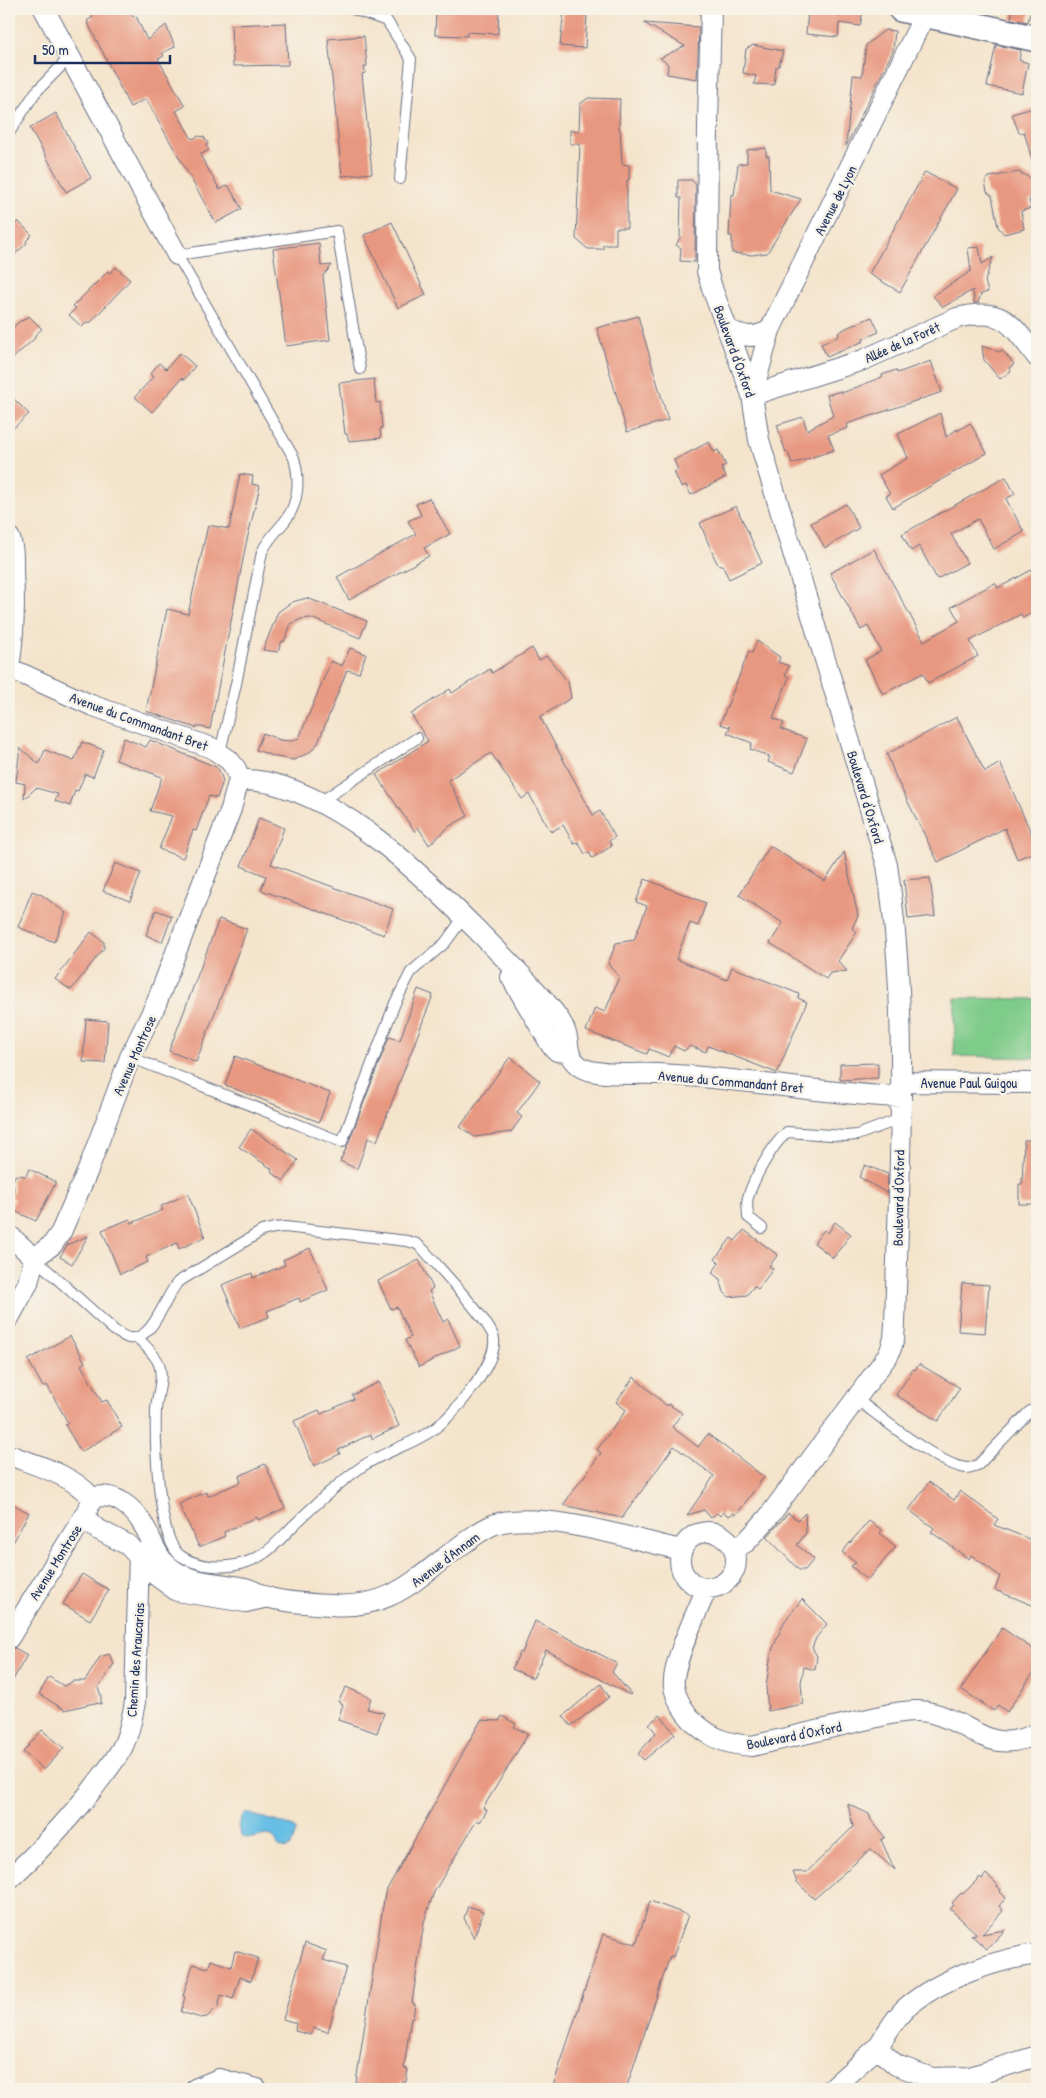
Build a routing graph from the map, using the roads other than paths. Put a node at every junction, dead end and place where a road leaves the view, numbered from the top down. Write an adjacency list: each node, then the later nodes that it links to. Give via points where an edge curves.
1 (44, 9): 7 (street)
2 (354, 9): 9 (lane, via 387,21 411,59)
3 (711, 9): 11 (street, Boulevard d'Oxford, via 706,256 713,292)
4 (901, 9): 5 (street)
5 (926, 11): 6 (street); 12 (street, Avenue de Lyon)
6 (1037, 39)
7 (70, 57): 8 (lane, via 34,93); 10 (street)
8 (9, 133)
9 (400, 179)
10 (177, 255): 14 (lane, via 336,230); 19 (lane, via 294,458 298,472 291,510 262,552)
11 (727, 330): 12 (street, via 739,336 761,335); 15 (street, Boulevard d'Oxford)
12 (770, 330): 15 (street, Avenue de Lyon)
13 (1037, 358): 15 (street, Allée de la Forêt, via 1004,319 996,315 967,316 841,369)
14 (360, 369)
15 (752, 395): 25 (street, Boulevard d'Oxford, via 763,455 886,865 896,958)
16 (9, 537): 17 (street, Avenue du Commandant Bret, via 15,598)
17 (9, 668): 19 (street, Avenue du Commandant Bret, via 91,706)
18 (417, 738): 21 (lane)
19 (220, 752): 20 (street, Avenue du Commandant Bret, via 236,769)
20 (239, 779): 21 (street, Avenue du Commandant Bret, via 269,782); 23 (street, Avenue Montrose, via 231,808 156,1004)
21 (320, 802): 22 (street, Avenue du Commandant Bret, via 403,860)
22 (464, 917): 23 (lane, via 445,943 411,972 395,1004 342,1142); 25 (street, Avenue du Commandant Bret, via 487,941 551,1045 557,1051 568,1052 579,1066 594,1072 777,1084 872,1096)
23 (130, 1057): 29 (street, Avenue Montrose, via 88,1170 60,1232 52,1245)
24 (1037, 1083): 25 (street, Avenue Paul Guigou)
25 (901, 1090): 26 (street, Boulevard d'Oxford)
26 (900, 1119): 27 (lane, via 857,1135 787,1132 778,1140 747,1199 748,1217); 32 (street, Boulevard d'Oxford, via 894,1339 889,1354)
27 (762, 1228)
28 (9, 1235): 29 (street)
29 (34, 1258): 30 (street, via 28,1283); 31 (lane, via 115,1331 128,1338)
30 (9, 1318)
31 (138, 1338): 31 (lane, via 155,1320 178,1282 262,1231 285,1227 417,1244 487,1324 494,1339 490,1360 477,1381 450,1415 432,1431 360,1468 264,1555 240,1564 212,1566 179,1555 167,1535 162,1513 156,1410 161,1374 155,1356)
32 (856, 1399): 33 (lane, via 940,1458 968,1468 978,1465); 38 (street, Boulevard d'Oxford, via 767,1519)
33 (1037, 1407)
34 (9, 1455): 35 (street, via 78,1484)
35 (89, 1505): 36 (street, Avenue d'Annam, via 107,1495 116,1498); 39 (street, Avenue d'Annam, via 89,1522 120,1539); 44 (street, Avenue Montrose)
36 (138, 1517): 39 (street, Chemin des Araucarias); 42 (street, Avenue d'Annam, via 158,1554 174,1571 194,1579 246,1588)
37 (681, 1550): 38 (street, via 694,1536 712,1532 729,1541); 41 (street, via 684,1576 698,1587); 42 (street, Avenue d'Annam, via 560,1524 513,1520 479,1532 407,1587 371,1603 330,1605)
38 (734, 1550): 41 (street, via 736,1558 731,1576 716,1587)
39 (140, 1556): 40 (street, Avenue d'Annam); 43 (street, Chemin des Araucarias)
40 (169, 1586): 42 (street, Avenue d'Annam, via 189,1594 228,1600 246,1602); 43 (street, via 150,1592)
41 (707, 1588): 45 (street, Boulevard d'Oxford, via 676,1668 674,1685 680,1704 708,1735 732,1745 752,1746 912,1711 932,1713 994,1741 1009,1743)
42 (268, 1597)
43 (139, 1601): 46 (street, Chemin des Araucarias, via 135,1702 123,1747 70,1816)
44 (9, 1638)
45 (1037, 1733)
46 (9, 1879)
47 (1037, 1954): 48 (street, via 968,1972 934,1989 905,2008)
48 (877, 2048): 49 (street, via 896,2065 932,2078 970,2077); 52 (street)
49 (1037, 2056)
50 (195, 2089): 51 (street, via 219,2080)
51 (258, 2089)
52 (831, 2089)

